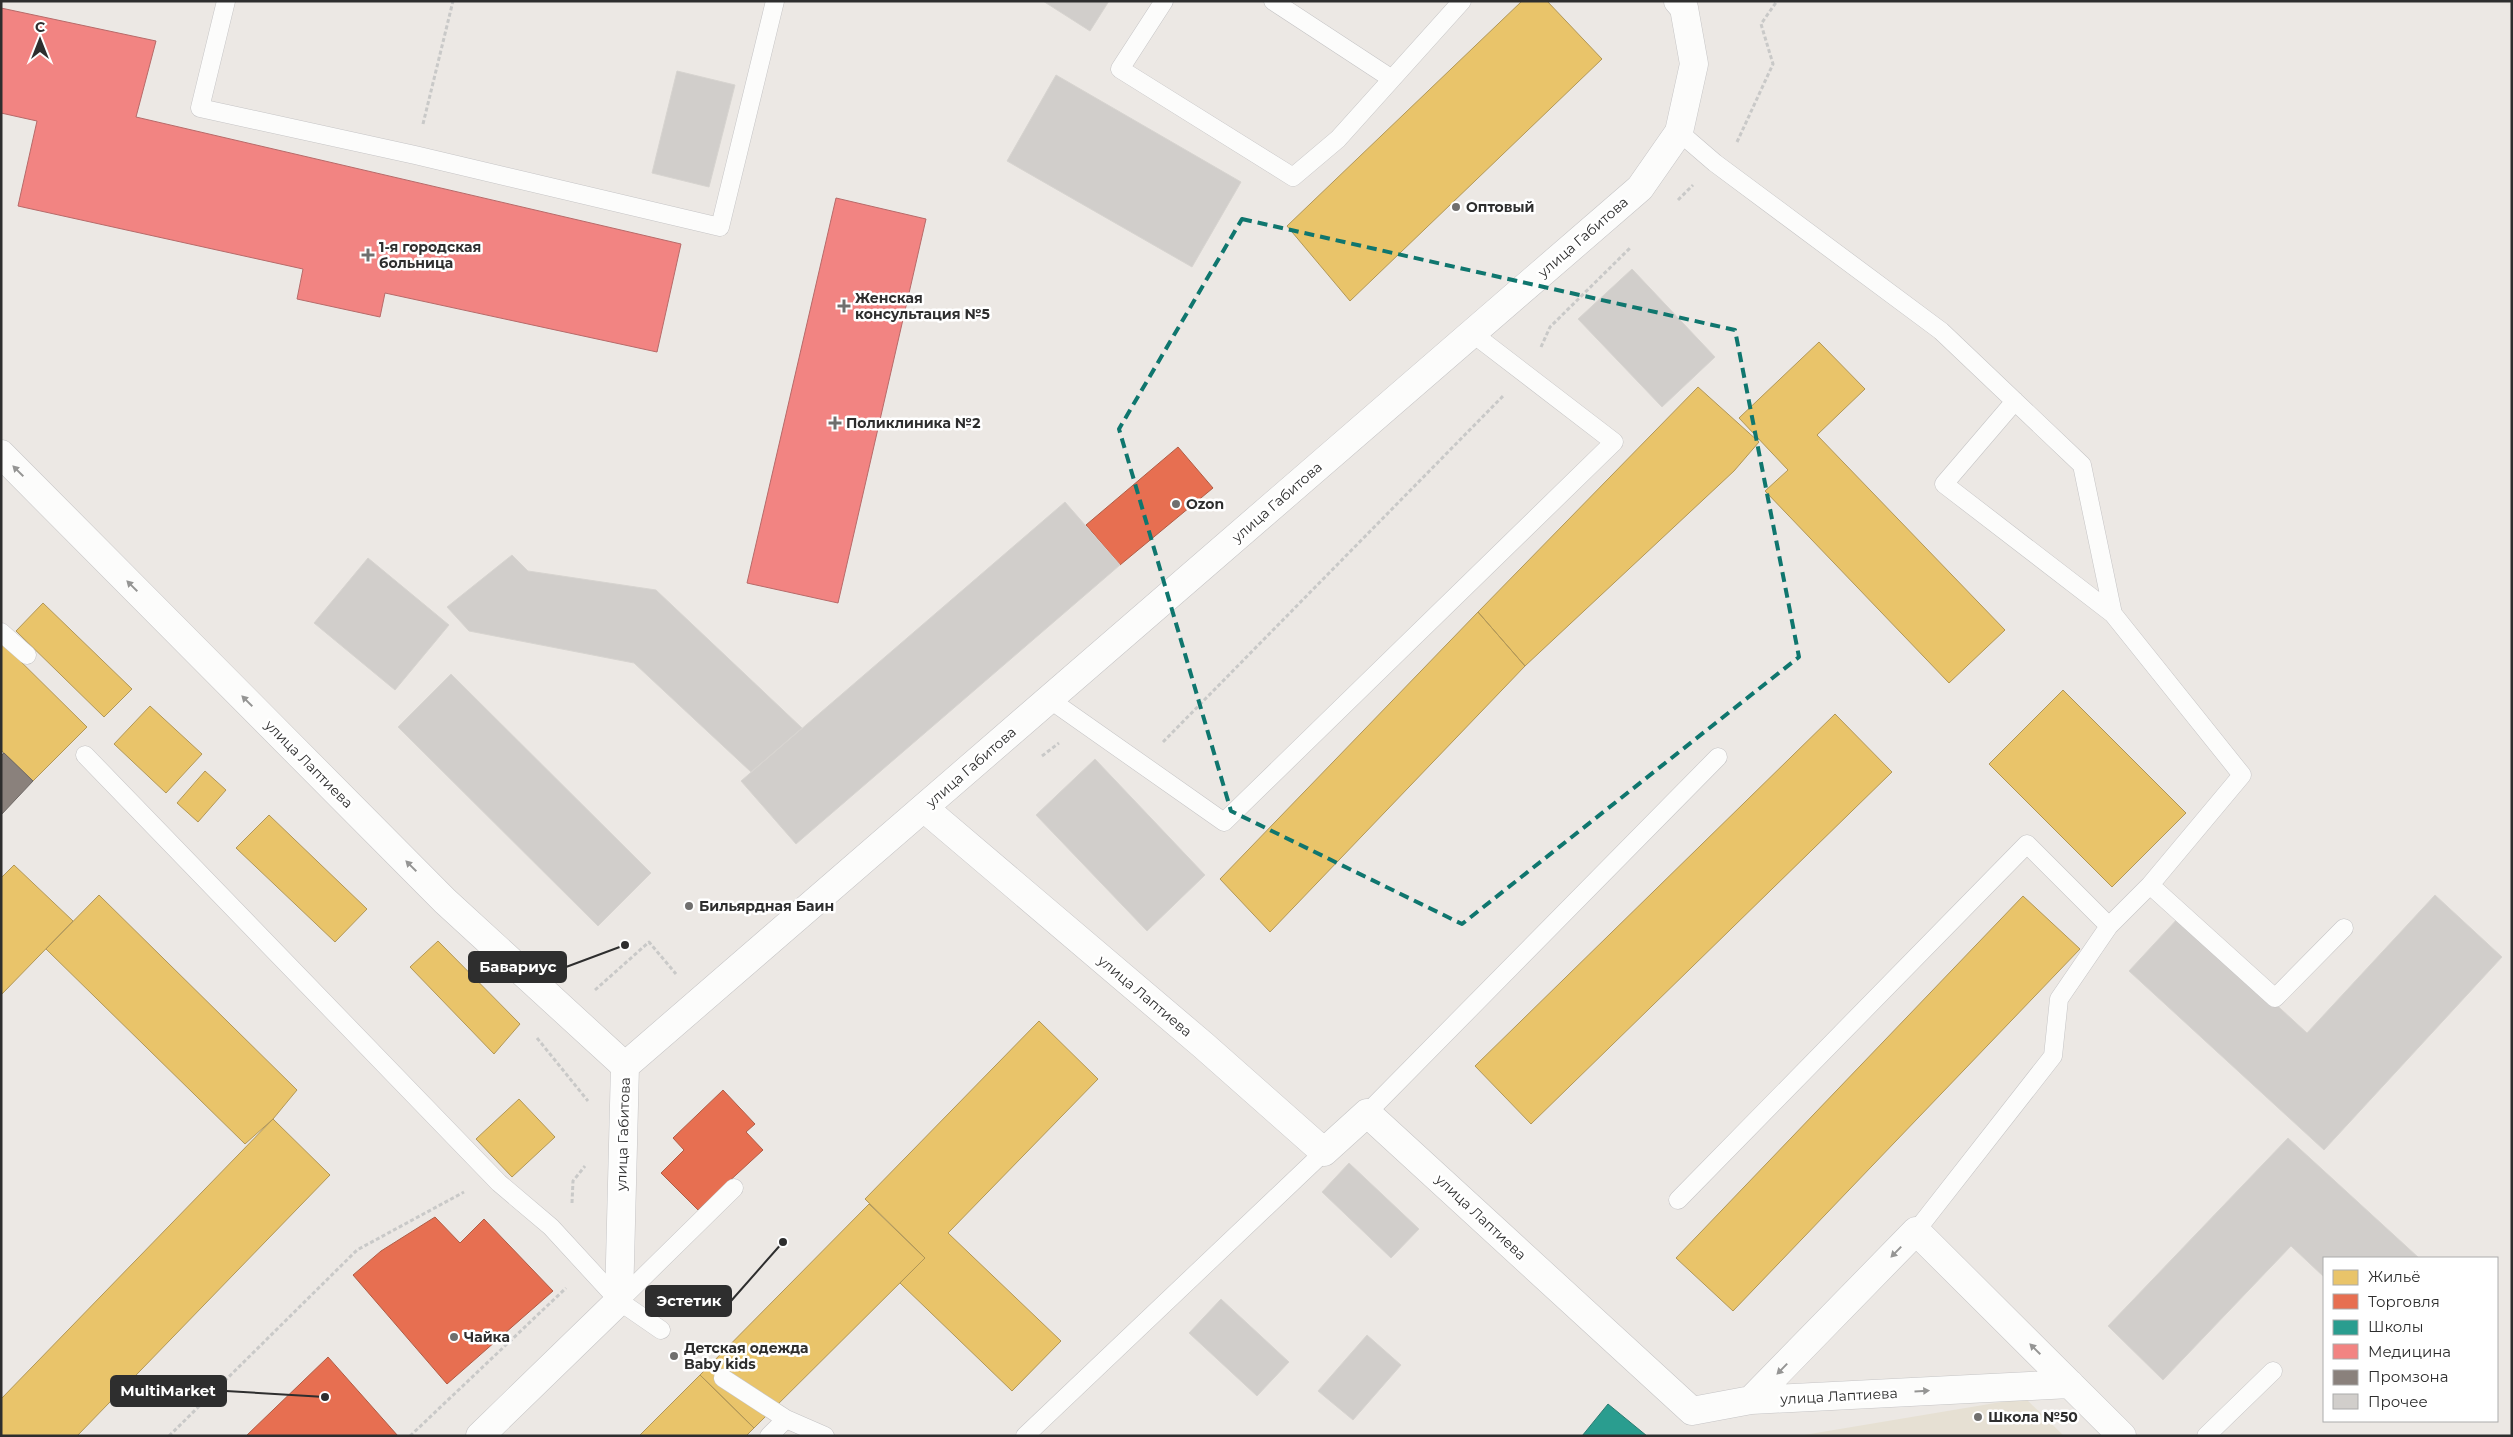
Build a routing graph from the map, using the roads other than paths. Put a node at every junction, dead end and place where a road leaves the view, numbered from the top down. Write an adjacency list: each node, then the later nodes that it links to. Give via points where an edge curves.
1 (226, 1): 2 (lane, via 200,108 720,227)
2 (775, 1)
3 (1164, 1): 7 (lane, via 1120,69 1293,178 1338,139)
4 (1273, 1): 7 (lane)
5 (1462, 1): 7 (lane)
6 (1678, 1): 8 (street, via 1684,8 1694,64)
7 (1392, 80)
8 (1679, 132): 9 (street, улица Габитова, via 1640,188); 10 (lane, via 1715,163 1941,331)
9 (1472, 333): 15 (street, улица Габитова); 15 (lane, via 1614,442 1224,822)
10 (2015, 401): 12 (lane, via 2082,464); 12 (lane, via 1944,484)
11 (1, 454): 22 (street, улица Лаптиева, one-way to 11, via 445,901)
12 (2113, 614): 19 (lane, via 2242,775)
13 (1, 632): 14 (lane)
14 (27, 655)
15 (1049, 699): 18 (street, улица Габитова)
16 (85, 755): 28 (lane, via 493,1176 551,1227)
17 (1718, 757): 23 (lane)
18 (924, 808): 22 (street, улица Габитова); 24 (street, улица Лаптиева, via 1196,1038)
19 (2150, 886): 20 (lane); 21 (lane, via 2275,998)
20 (2109, 926): 26 (lane, via 2028,844); 27 (lane, via 2059,999 2053,1056)
21 (2344, 928)
22 (625, 1066): 28 (street, улица Габитова)
23 (1367, 1113): 24 (street); 33 (street, улица Лаптиева, via 1692,1411)
24 (1324, 1152): 38 (lane)
25 (734, 1188): 28 (lane)
26 (1678, 1200)
27 (1916, 1231): 32 (street, one-way to 27); 33 (street, one-way to 33)
28 (619, 1301): 29 (lane); 35 (street)
29 (661, 1330)
30 (2273, 1371): 40 (lane)
31 (722, 1378): 34 (lane)
32 (2070, 1384): 33 (street, улица Лаптиева, one-way to 32); 39 (street)
33 (1751, 1400)
34 (786, 1419): 36 (lane); 37 (lane)
35 (480, 1436)
36 (769, 1436)
37 (825, 1436)
38 (1025, 1436)
39 (2122, 1436)
40 (2206, 1436)

